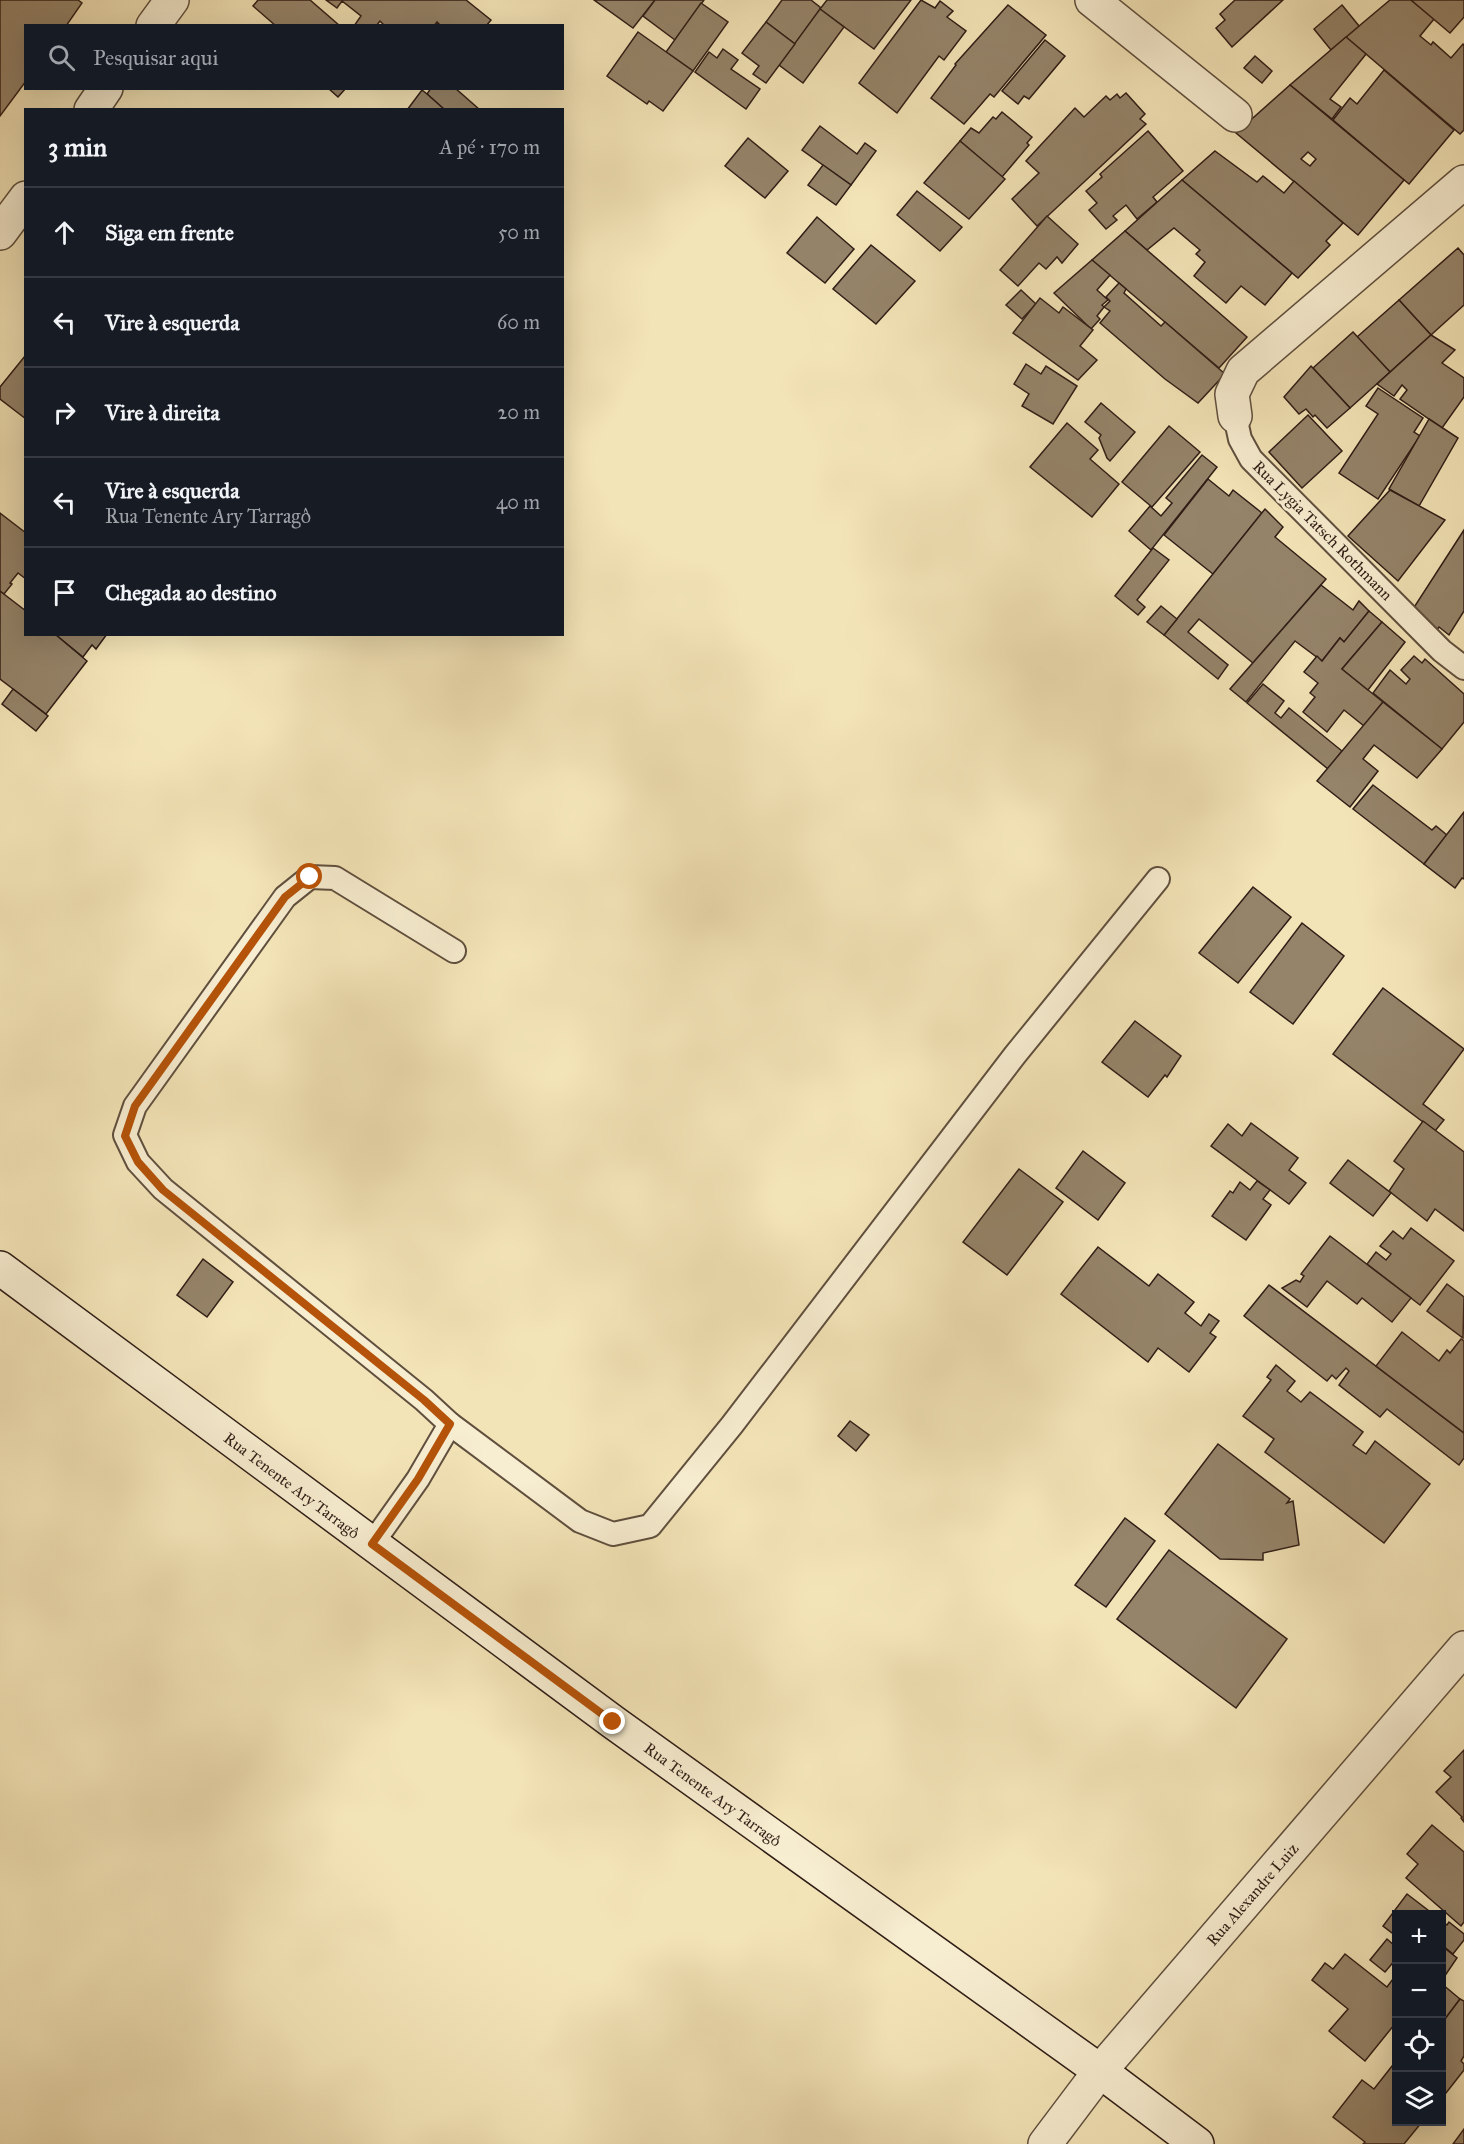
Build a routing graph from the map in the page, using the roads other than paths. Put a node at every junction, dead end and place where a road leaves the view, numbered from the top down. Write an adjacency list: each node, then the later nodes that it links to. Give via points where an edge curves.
1 (172, 0): 3 (main road)
2 (1092, 0): 6 (main road)
3 (154, 24)
4 (105, 90): 5 (main road)
5 (92, 108)
6 (1235, 115)
7 (1464, 182): 10 (main road, Rua Lygia Tatsch Rothmann, via 1243,371 1232,394)
8 (24, 201): 9 (main road)
9 (0, 233)
10 (1234, 416): 11 (lane, Rua Lygia Tatsch Rothmann, via 1251,459 1442,651)
11 (1464, 668)
12 (1158, 879): 15 (lane, via 1015,1055 650,1526 613,1534 580,1521)
13 (454, 951): 15 (lane, via 335,878 310,877 285,897 148,1087 135,1106 125,1136 138,1162 163,1190)
14 (0, 1268): 16 (main road, Rua Tenente Ary Tarragô)
15 (450, 1424): 16 (lane, via 418,1479)
16 (372, 1544): 18 (main road, Rua Tenente Ary Tarragô)
17 (1464, 1648): 18 (main road, Rua Alexandre Luiz)
18 (1100, 2071): 19 (main road, Rua Alexandre Luiz); 20 (main road, Rua Tenente Ary Tarragô)
19 (1045, 2144)
20 (1197, 2144)

